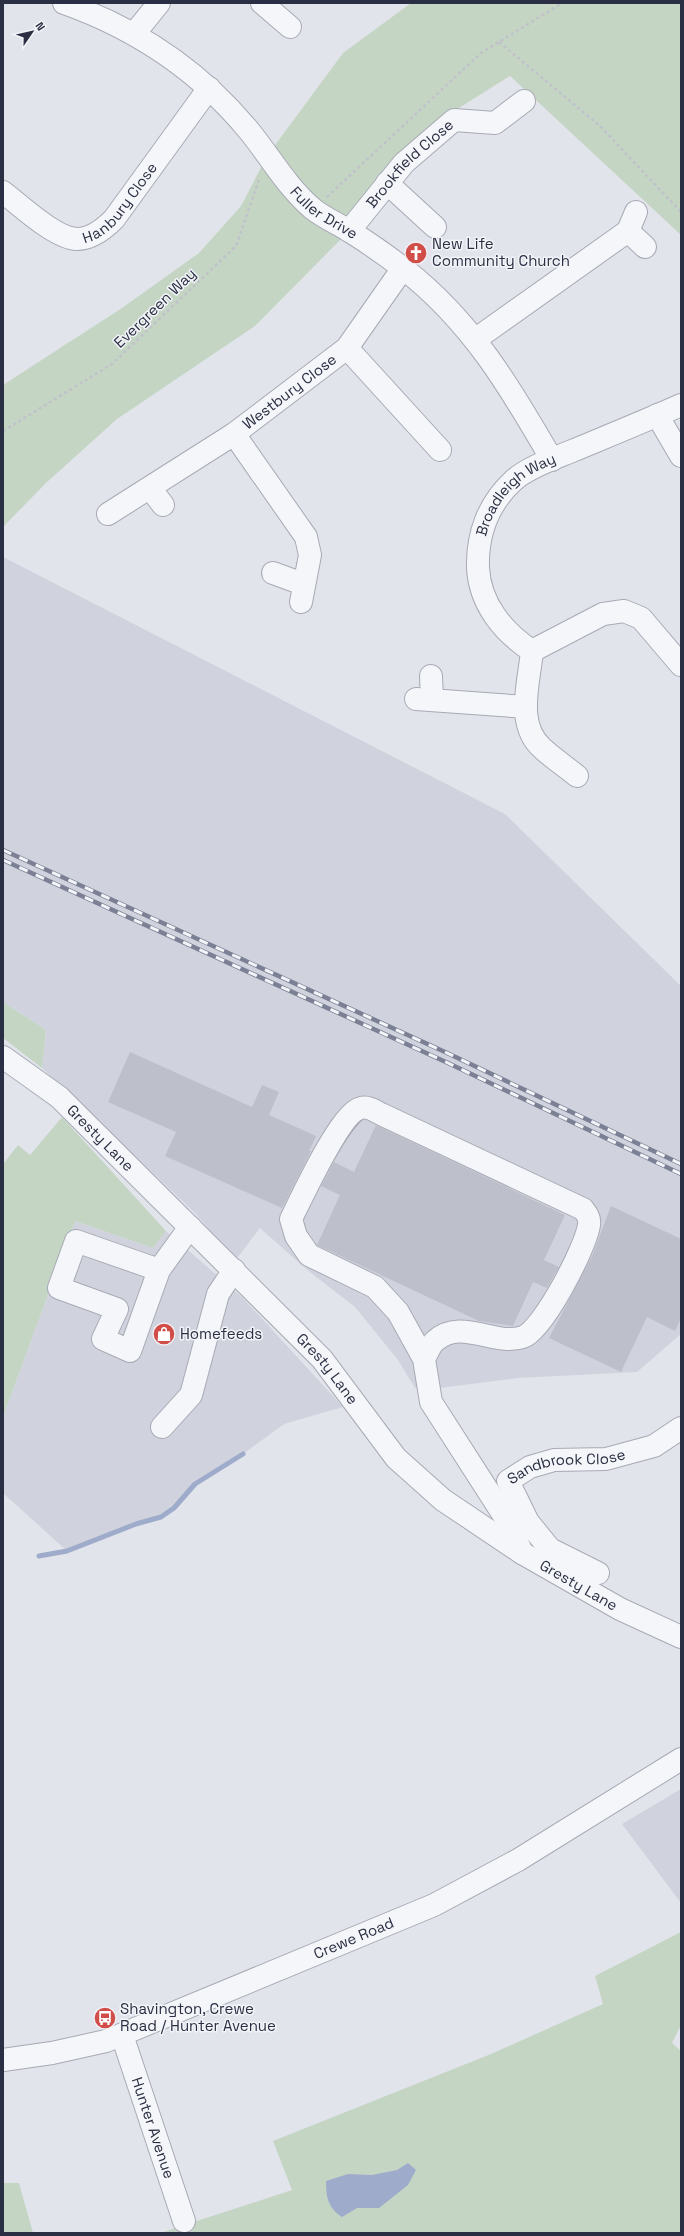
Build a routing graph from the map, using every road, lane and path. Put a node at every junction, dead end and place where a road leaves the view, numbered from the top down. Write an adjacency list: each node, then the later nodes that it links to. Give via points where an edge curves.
1 (64, 3): 6 (street, Fuller Drive)
2 (159, 3): 6 (street)
3 (262, 3): 5 (street)
4 (562, 3): 7 (path)
5 (290, 27)
6 (134, 34): 8 (street, Fuller Drive, via 175,60)
7 (499, 42): 13 (path, via 481,53); 14 (path, via 600,126)
8 (209, 88): 10 (street, Fuller Drive); 12 (street, Hanbury Close, via 114,219 96,233 77,239 62,236)
9 (524, 101): 11 (street, Brookfield Close, via 495,124 454,120 404,163)
10 (267, 156): 13 (street, Fuller Drive, via 284,180); 23 (path, Evergreen Way, via 236,246 112,364)
11 (387, 183): 15 (street); 16 (street, Brookfield Close)
12 (3, 192)
13 (313, 209): 16 (street, Fuller Drive)
14 (681, 212)
15 (435, 227)
16 (349, 231): 18 (street, Fuller Drive)
17 (645, 247): 19 (street, via 632,222)
18 (403, 268): 19 (street, Fuller Drive, via 442,301); 20 (street, Westbury Close)
19 (476, 339): 27 (street, Fuller Drive)
20 (347, 348): 24 (street, Westbury Close); 25 (street)
21 (681, 405): 22 (street, Broadleigh Way)
22 (657, 415): 26 (street); 27 (street, Broadleigh Way)
23 (3, 431)
24 (234, 434): 28 (street, Westbury Close); 31 (street, via 306,537 310,555 302,593)
25 (440, 450)
26 (681, 456)
27 (552, 460): 32 (street, Broadleigh Way, via 514,479 504,490 488,514 479,542 479,573 488,604 506,631)
28 (150, 488): 29 (street); 30 (street, Westbury Close)
29 (163, 505)
30 (108, 514)
31 (273, 573)
32 (532, 651): 33 (street, via 603,614 624,611 641,618); 35 (street)
33 (681, 664)
34 (431, 676): 35 (street, via 424,699)
35 (526, 707): 36 (street, via 528,725 536,741)
36 (576, 776)
37 (3, 1057): 38 (street, Gresty Lane, via 59,1097)
38 (190, 1227): 39 (street); 40 (street, Gresty Lane)
39 (159, 1270): 39 (street, via 76,1241 59,1288 117,1309 103,1339 130,1351)
40 (234, 1270): 42 (street, via 218,1294 191,1395); 44 (street, Gresty Lane, via 322,1358 396,1458 444,1500)
41 (424, 1359): 41 (street, via 434,1341 450,1333 470,1331 509,1340 525,1336 556,1299 585,1238 589,1225 588,1215 583,1209 370,1108 360,1108 352,1113 324,1152 291,1219 296,1236 310,1255 375,1287 398,1312); 44 (street, via 431,1402 510,1525)
42 (162, 1427)
43 (681, 1428): 45 (street, Sandbrook Close, via 654,1446 606,1459 554,1460 530,1467 508,1481 528,1522 550,1549)
44 (522, 1553): 46 (street, Gresty Lane, via 620,1609)
45 (598, 1573)
46 (681, 1637)
47 (681, 1760): 48 (street, Crewe Road, via 518,1860 434,1906)
48 (122, 2035): 49 (street, Crewe Road, via 83,2047); 50 (street, Hunter Avenue)
49 (3, 2060)
50 (184, 2221)

